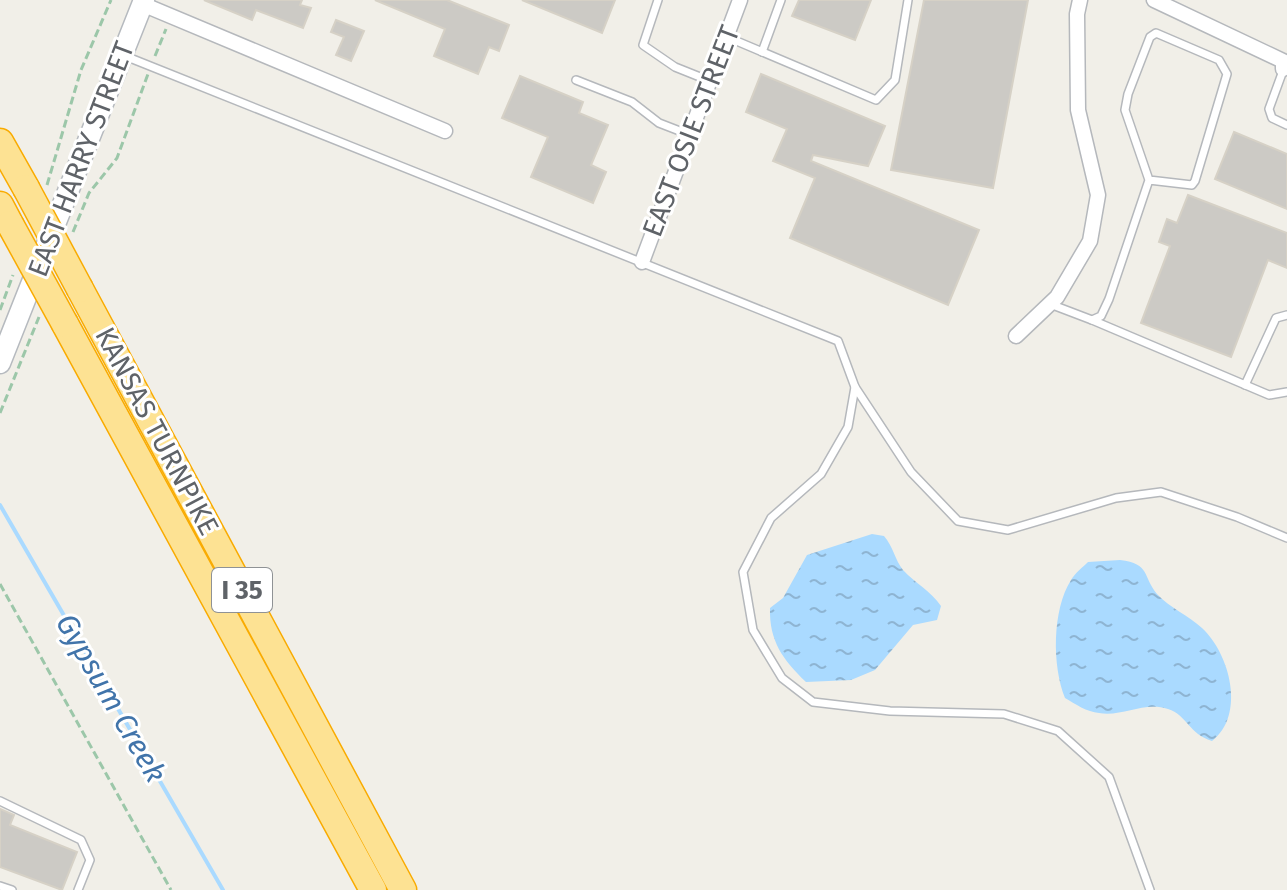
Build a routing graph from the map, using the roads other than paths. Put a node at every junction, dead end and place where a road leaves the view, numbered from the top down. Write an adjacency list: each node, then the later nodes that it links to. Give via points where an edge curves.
1 (658, 0): 13 (lane, via 643,45 675,67)
2 (740, 0): 8 (street, EAST OSIE STREET)
3 (908, 0): 9 (lane, via 895,80 876,100)
4 (1080, 0): 21 (street, via 1078,110 1098,195 1090,241)
5 (1154, 0): 11 (street, via 1283,61)
6 (779, 1): 9 (lane)
7 (143, 2): 10 (main road, EAST HARRY STREET); 15 (street)
8 (727, 37): 9 (lane); 13 (street, EAST OSIE STREET)
9 (766, 53)
10 (121, 54): 20 (lane); 25 (main road, EAST HARRY STREET)
11 (1286, 68): 14 (lane, via 1269,109 1272,118)
12 (576, 80): 16 (lane, via 632,102 659,123)
13 (710, 81): 16 (street, EAST OSIE STREET)
14 (1287, 125)
15 (445, 131)
16 (690, 135): 20 (street, EAST OSIE STREET)
17 (0, 142): 35 (highway, KANSAS TURNPIKE / I 35, bridge, via 35,190 80,289)
18 (1149, 180): 18 (lane, via 1125,110 1150,37 1156,33 1219,60 1227,74 1195,181 1192,185); 23 (lane, via 1109,299 1101,316)
19 (5, 214): 34 (highway, KANSAS TURNPIKE / I 35, bridge)
20 (642, 262): 27 (lane, via 838,341)
21 (1050, 304): 23 (lane); 24 (street)
22 (1287, 315): 26 (lane, via 1276,318 1268,330)
23 (1092, 320): 26 (lane)
24 (1016, 336)
25 (0, 363)
26 (1245, 385): 28 (lane, via 1269,395)
27 (855, 387): 29 (lane, via 911,472 958,521 1008,530 1116,498 1161,492); 36 (lane, via 848,427 821,474 771,518 743,572 753,630 782,678 813,702 890,711 1004,714 1058,731 1109,777)
28 (1287, 392)
29 (1287, 538)
30 (0, 801): 33 (lane, via 81,840 90,860)
31 (0, 886): 32 (lane)
32 (12, 890)
33 (78, 890)
34 (373, 890)
35 (403, 890)
36 (1150, 890)

